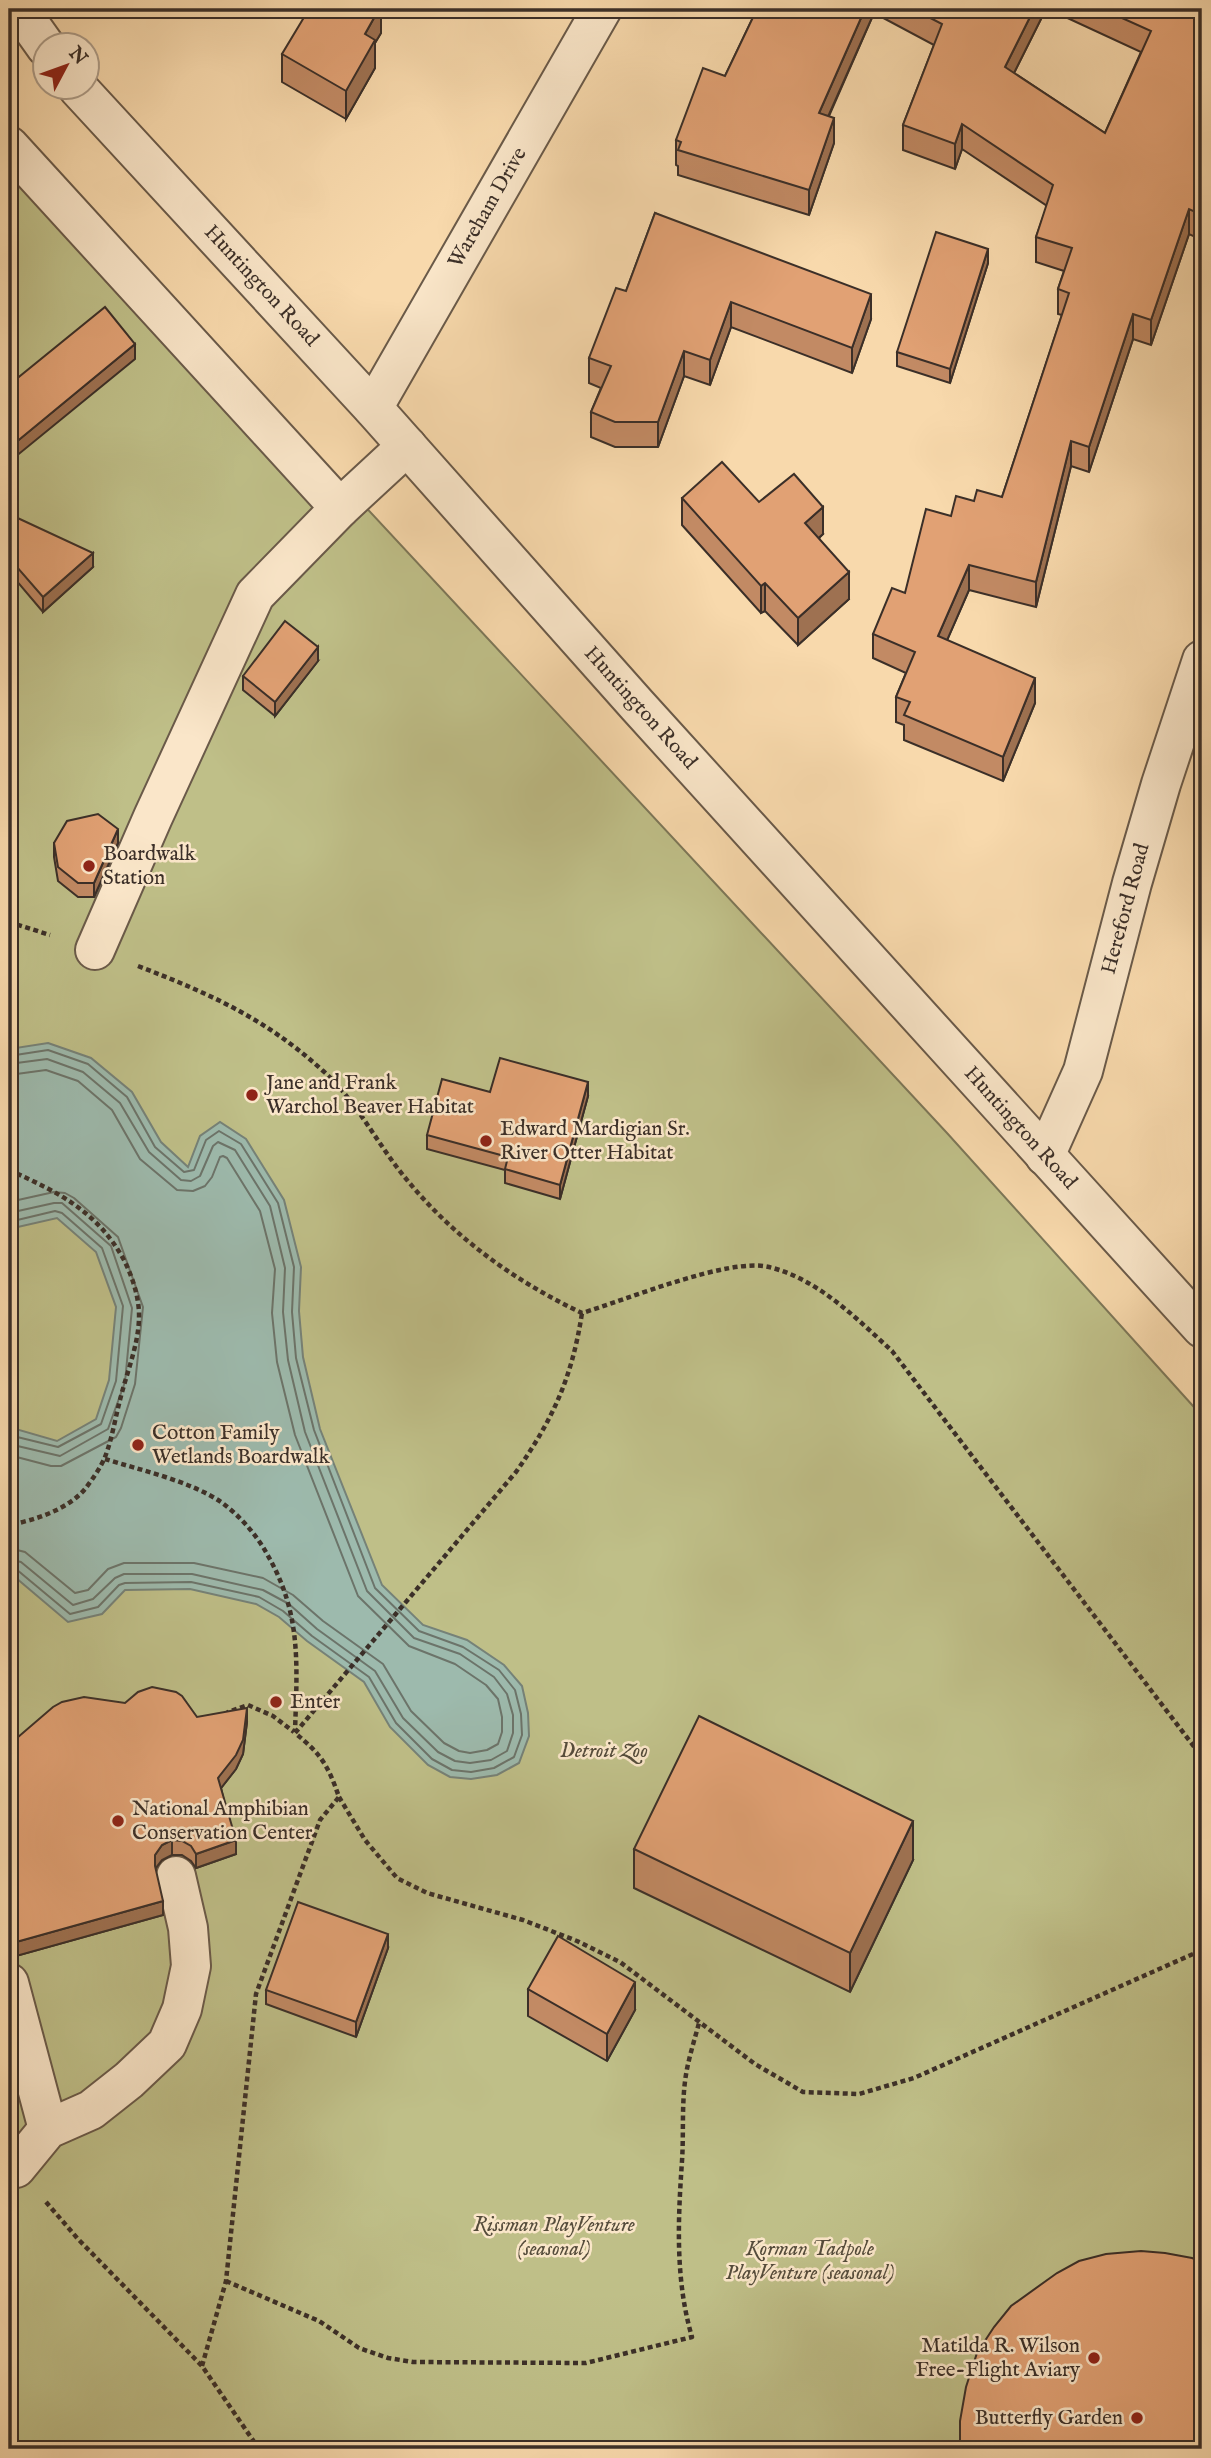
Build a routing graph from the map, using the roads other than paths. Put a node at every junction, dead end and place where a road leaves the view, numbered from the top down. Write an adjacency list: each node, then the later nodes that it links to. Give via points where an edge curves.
1 (19, 9): 3 (street)
2 (603, 9): 6 (street, Wareham Drive)
3 (35, 32)
4 (91, 102): 6 (street, Huntington Road)
5 (9, 146): 8 (street)
6 (373, 408): 7 (street, Huntington Road)
7 (407, 446): 8 (street); 11 (street, Huntington Road)
8 (340, 508): 10 (street, via 255,595)
9 (1202, 660): 11 (street, Hereford Road, via 1132,883 1083,1072)
10 (96, 950)
11 (1045, 1156): 12 (street, Huntington Road)
12 (1202, 1328)
13 (176, 1876): 15 (street, via 191,1966 182,2010 167,2044 90,2110)
14 (9, 1983): 15 (street)
15 (48, 2129): 16 (street)
16 (16, 2168)

